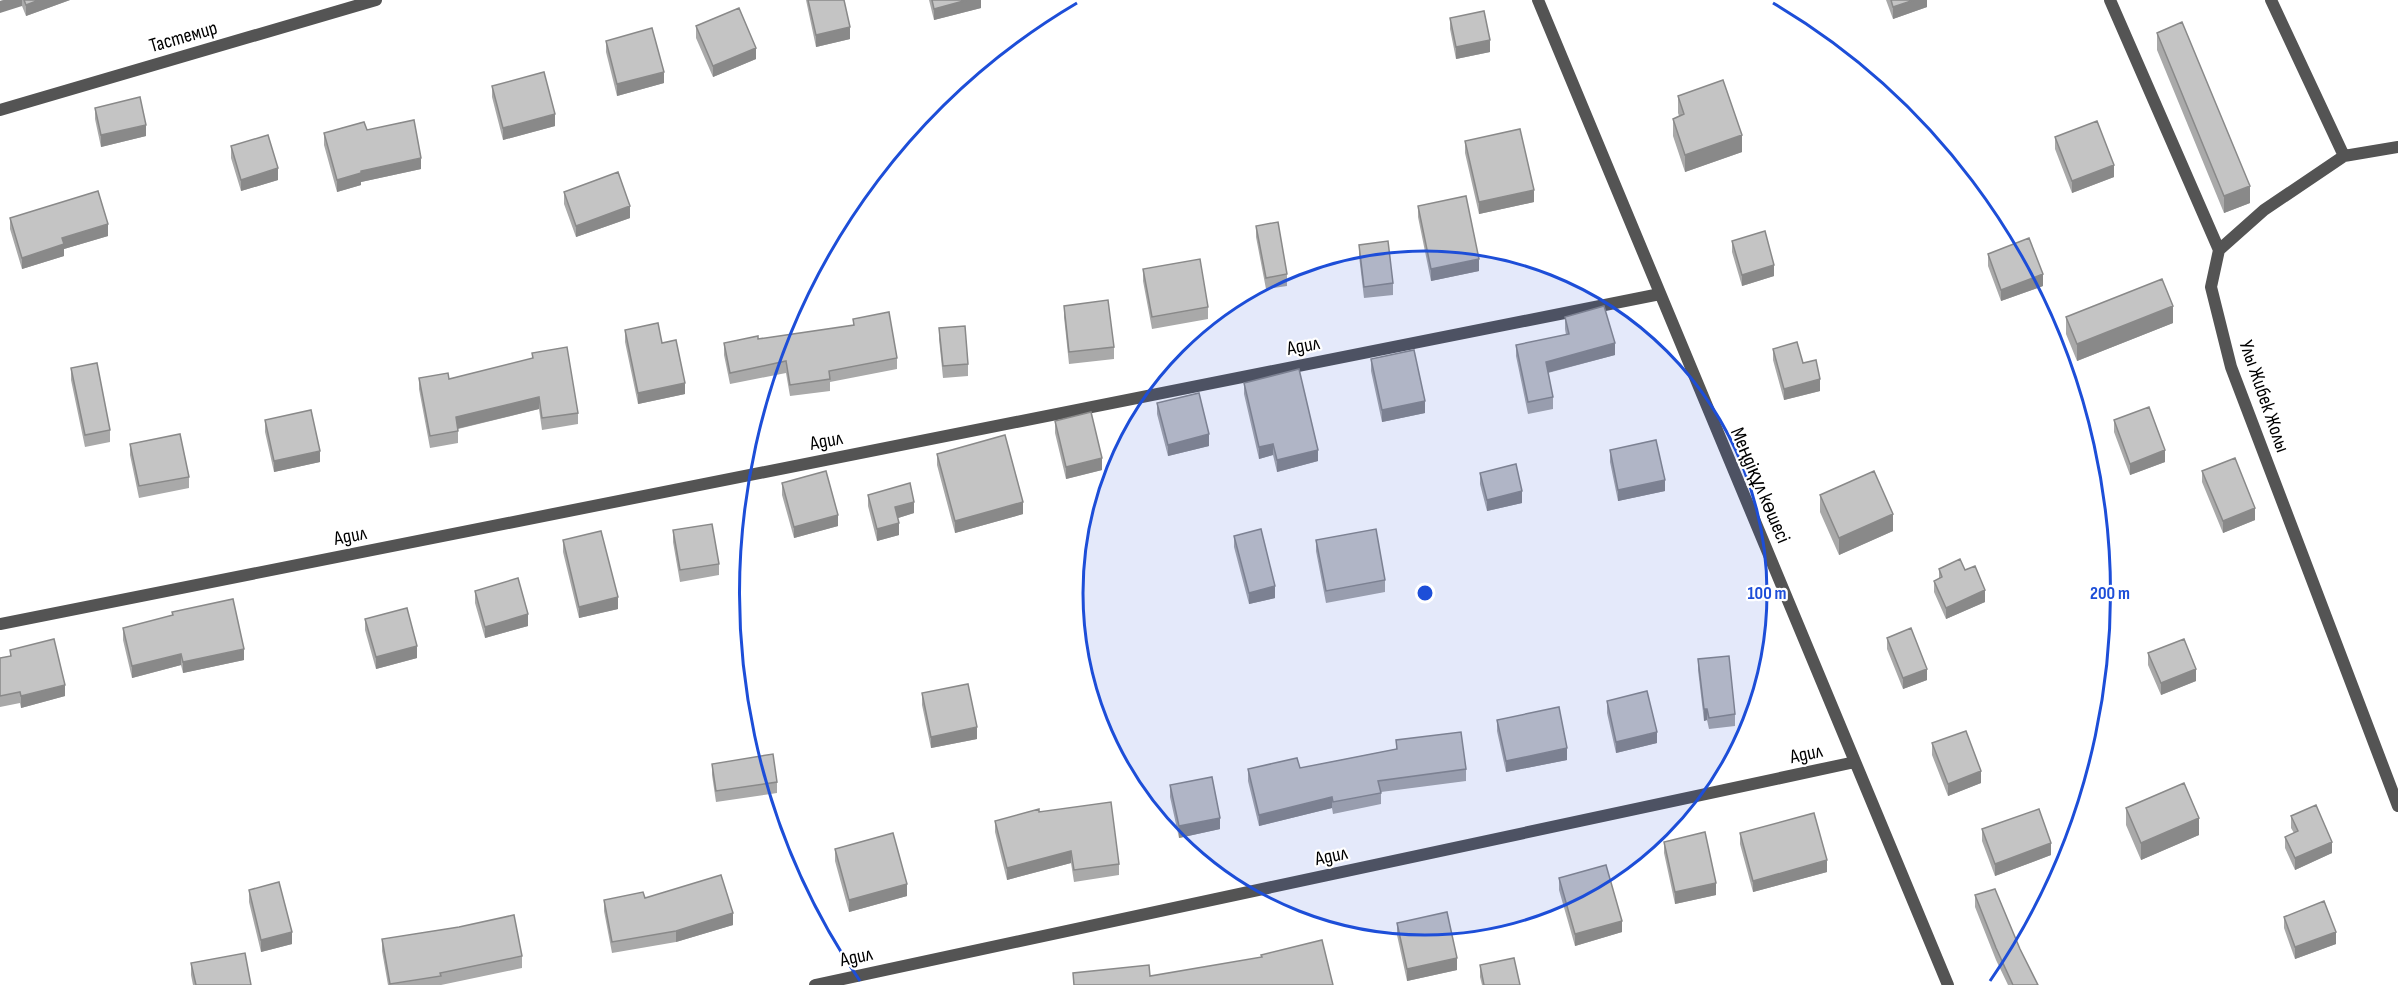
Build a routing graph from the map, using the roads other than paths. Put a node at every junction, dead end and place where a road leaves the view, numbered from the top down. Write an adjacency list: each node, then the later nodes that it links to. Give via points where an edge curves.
1 (376, 0): 5 (street, Тастемир)
2 (1538, 0): 9 (street, Меңдіқұл көшесі)
3 (2110, 0): 8 (street)
4 (2271, 0): 7 (street)
5 (0, 110)
6 (2398, 147): 7 (street)
7 (2344, 156): 8 (street, via 2264,210)
8 (2219, 250): 12 (street, Улы Жибек Жолы, via 2211,287 2231,367)
9 (1660, 294): 10 (street, Адил); 11 (street, Меңдіқұл көшесі)
10 (0, 624)
11 (1855, 762): 13 (street, Адил); 14 (street, Меңдіқұл көшесі)
12 (2398, 806)
13 (815, 985)
14 (1948, 985)

